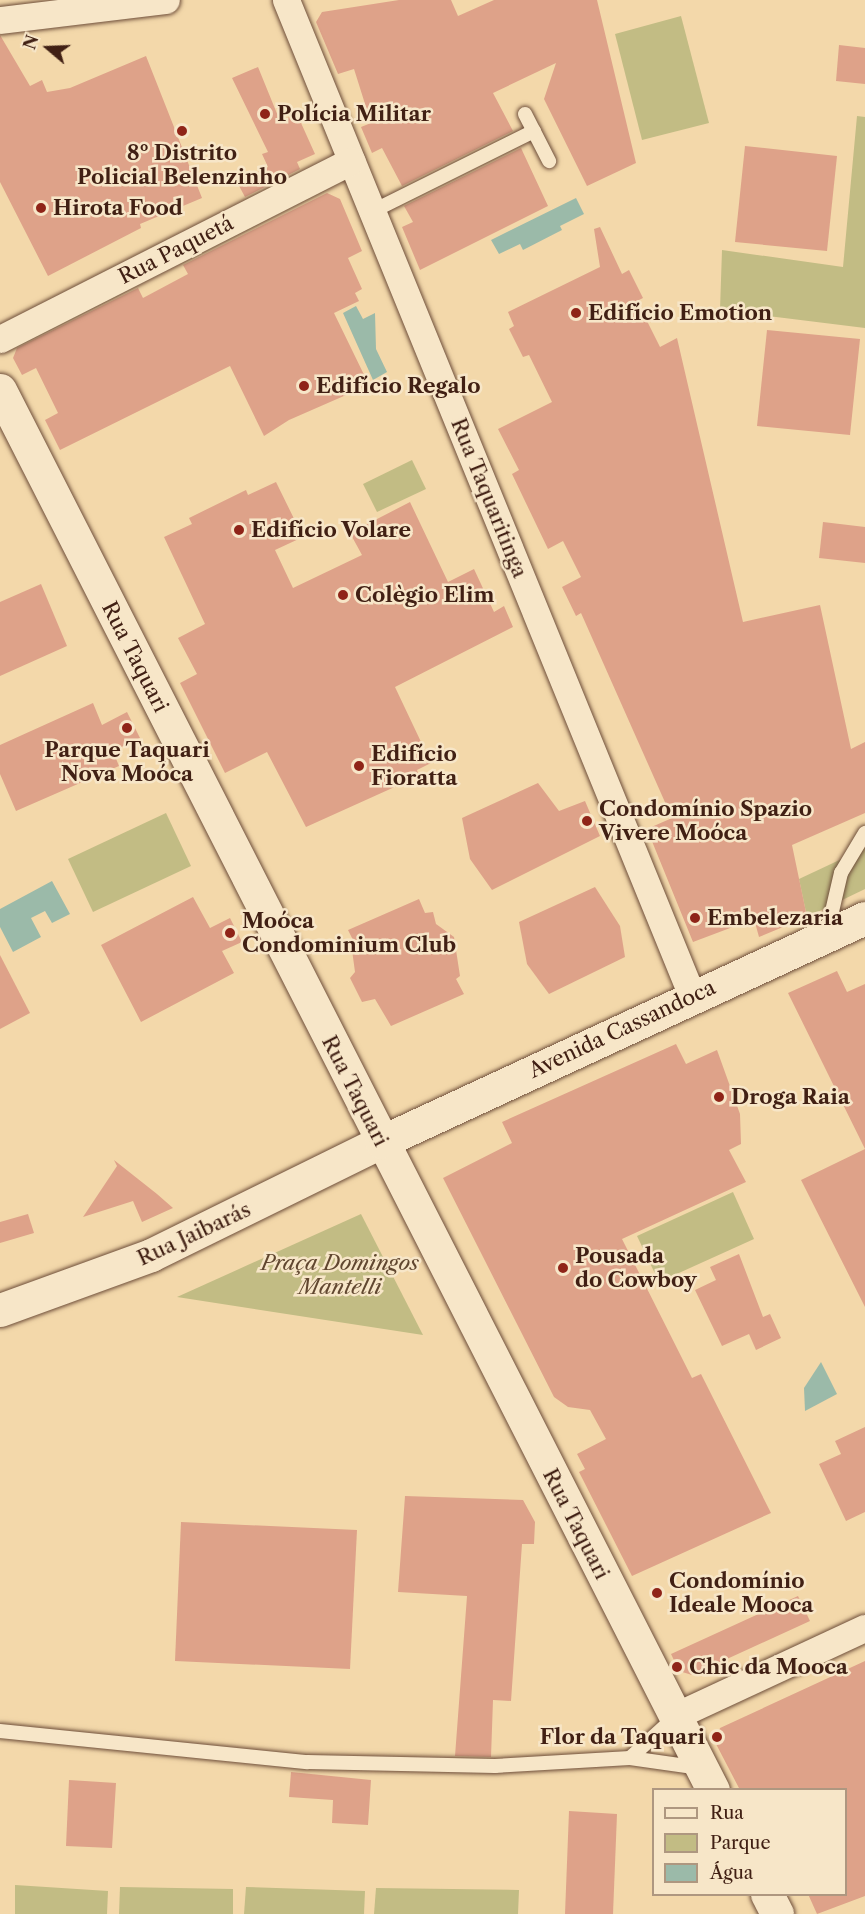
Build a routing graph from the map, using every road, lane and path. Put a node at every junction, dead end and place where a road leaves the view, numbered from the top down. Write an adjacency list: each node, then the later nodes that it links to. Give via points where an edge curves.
1 (166, 0): 3 (street)
2 (286, 0): 6 (street, Rua Taquaritinga)
3 (0, 20)
4 (525, 114): 5 (lane)
5 (534, 131): 7 (lane); 8 (lane)
6 (351, 161): 8 (street, Rua Taquaritinga); 9 (street, Rua Paquetá)
7 (549, 161)
8 (371, 212): 14 (street, Rua Taquaritinga)
9 (0, 339)
10 (0, 390): 15 (main road, Rua Taquari)
11 (865, 833): 13 (lane, via 841,873)
12 (865, 918): 13 (main road, Avenida Cassandoca)
13 (827, 935): 14 (main road, Avenida Cassandoca)
14 (692, 996): 15 (main road, Avenida Cassandoca)
15 (381, 1142): 16 (main road, Rua Jaibarás, via 151,1256); 18 (main road, Rua Taquari)
16 (0, 1310)
17 (865, 1628): 18 (street)
18 (675, 1716): 20 (lane); 21 (main road, Rua Taquari)
19 (0, 1731): 20 (lane, via 307,1762 495,1766)
20 (630, 1758): 21 (lane)
21 (708, 1779)
22 (768, 1896): 23 (main road)
23 (777, 1914)

